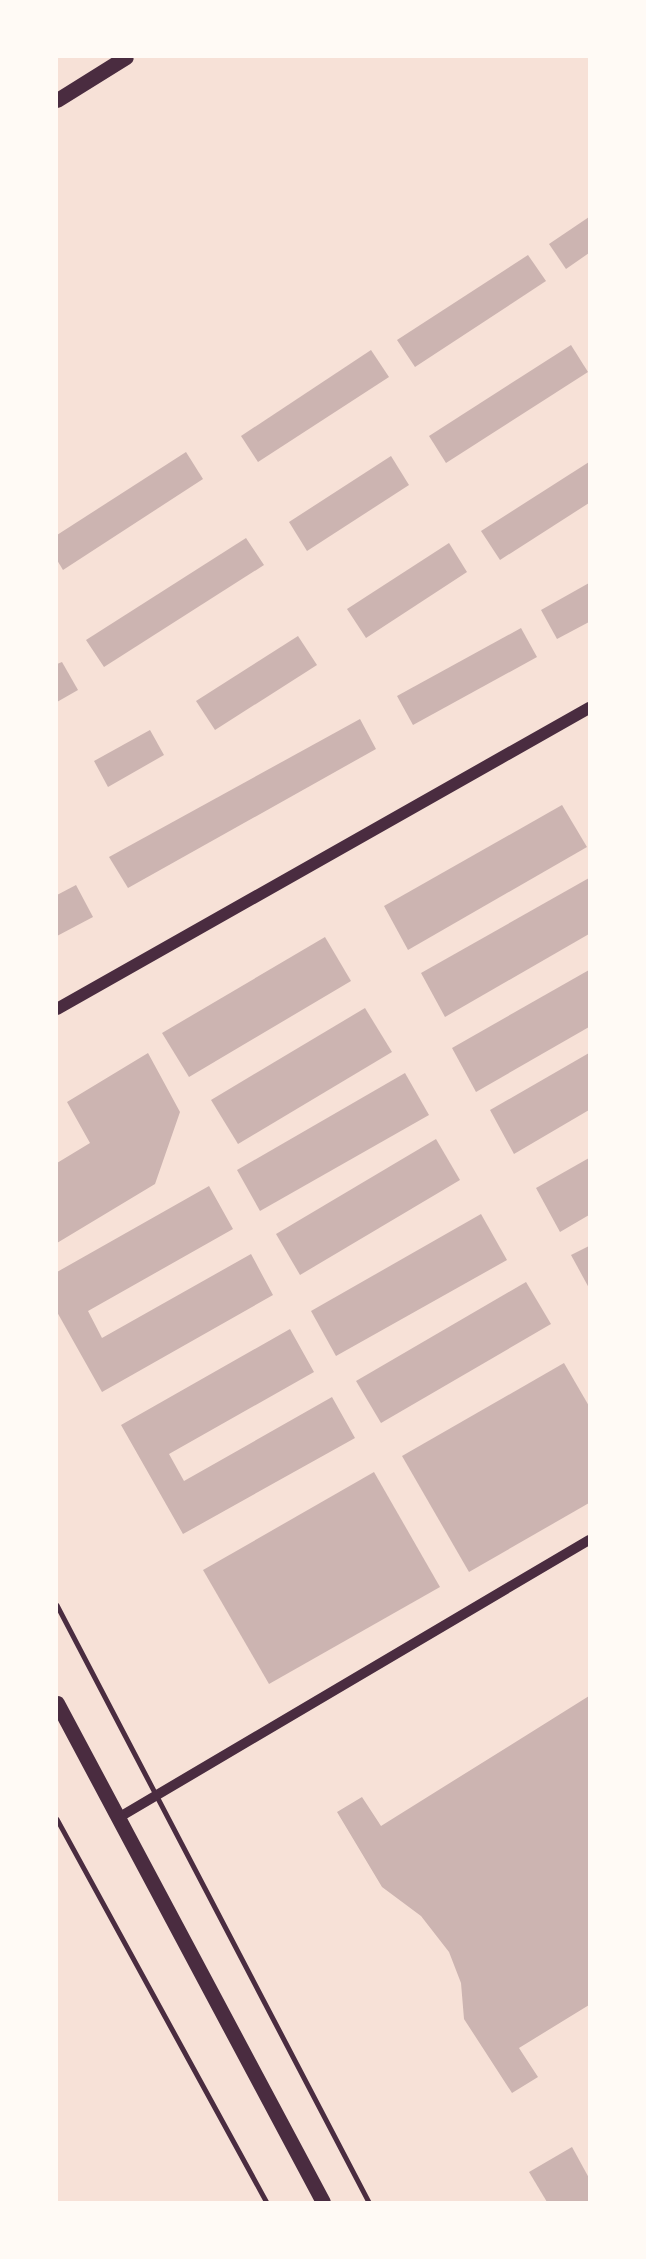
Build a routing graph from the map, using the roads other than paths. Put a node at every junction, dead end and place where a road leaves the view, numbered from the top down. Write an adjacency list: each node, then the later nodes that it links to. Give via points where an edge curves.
1 (126, 57): 2 (main road)
2 (57, 100)
3 (589, 708): 4 (main road)
4 (57, 1009)
5 (589, 1540): 8 (street)
6 (57, 1605): 8 (lane)
7 (57, 1703): 9 (main road)
8 (158, 1795): 9 (street); 13 (lane)
9 (118, 1818): 12 (main road)
10 (57, 1819): 11 (lane)
11 (267, 2202)
12 (323, 2202)
13 (369, 2202)

